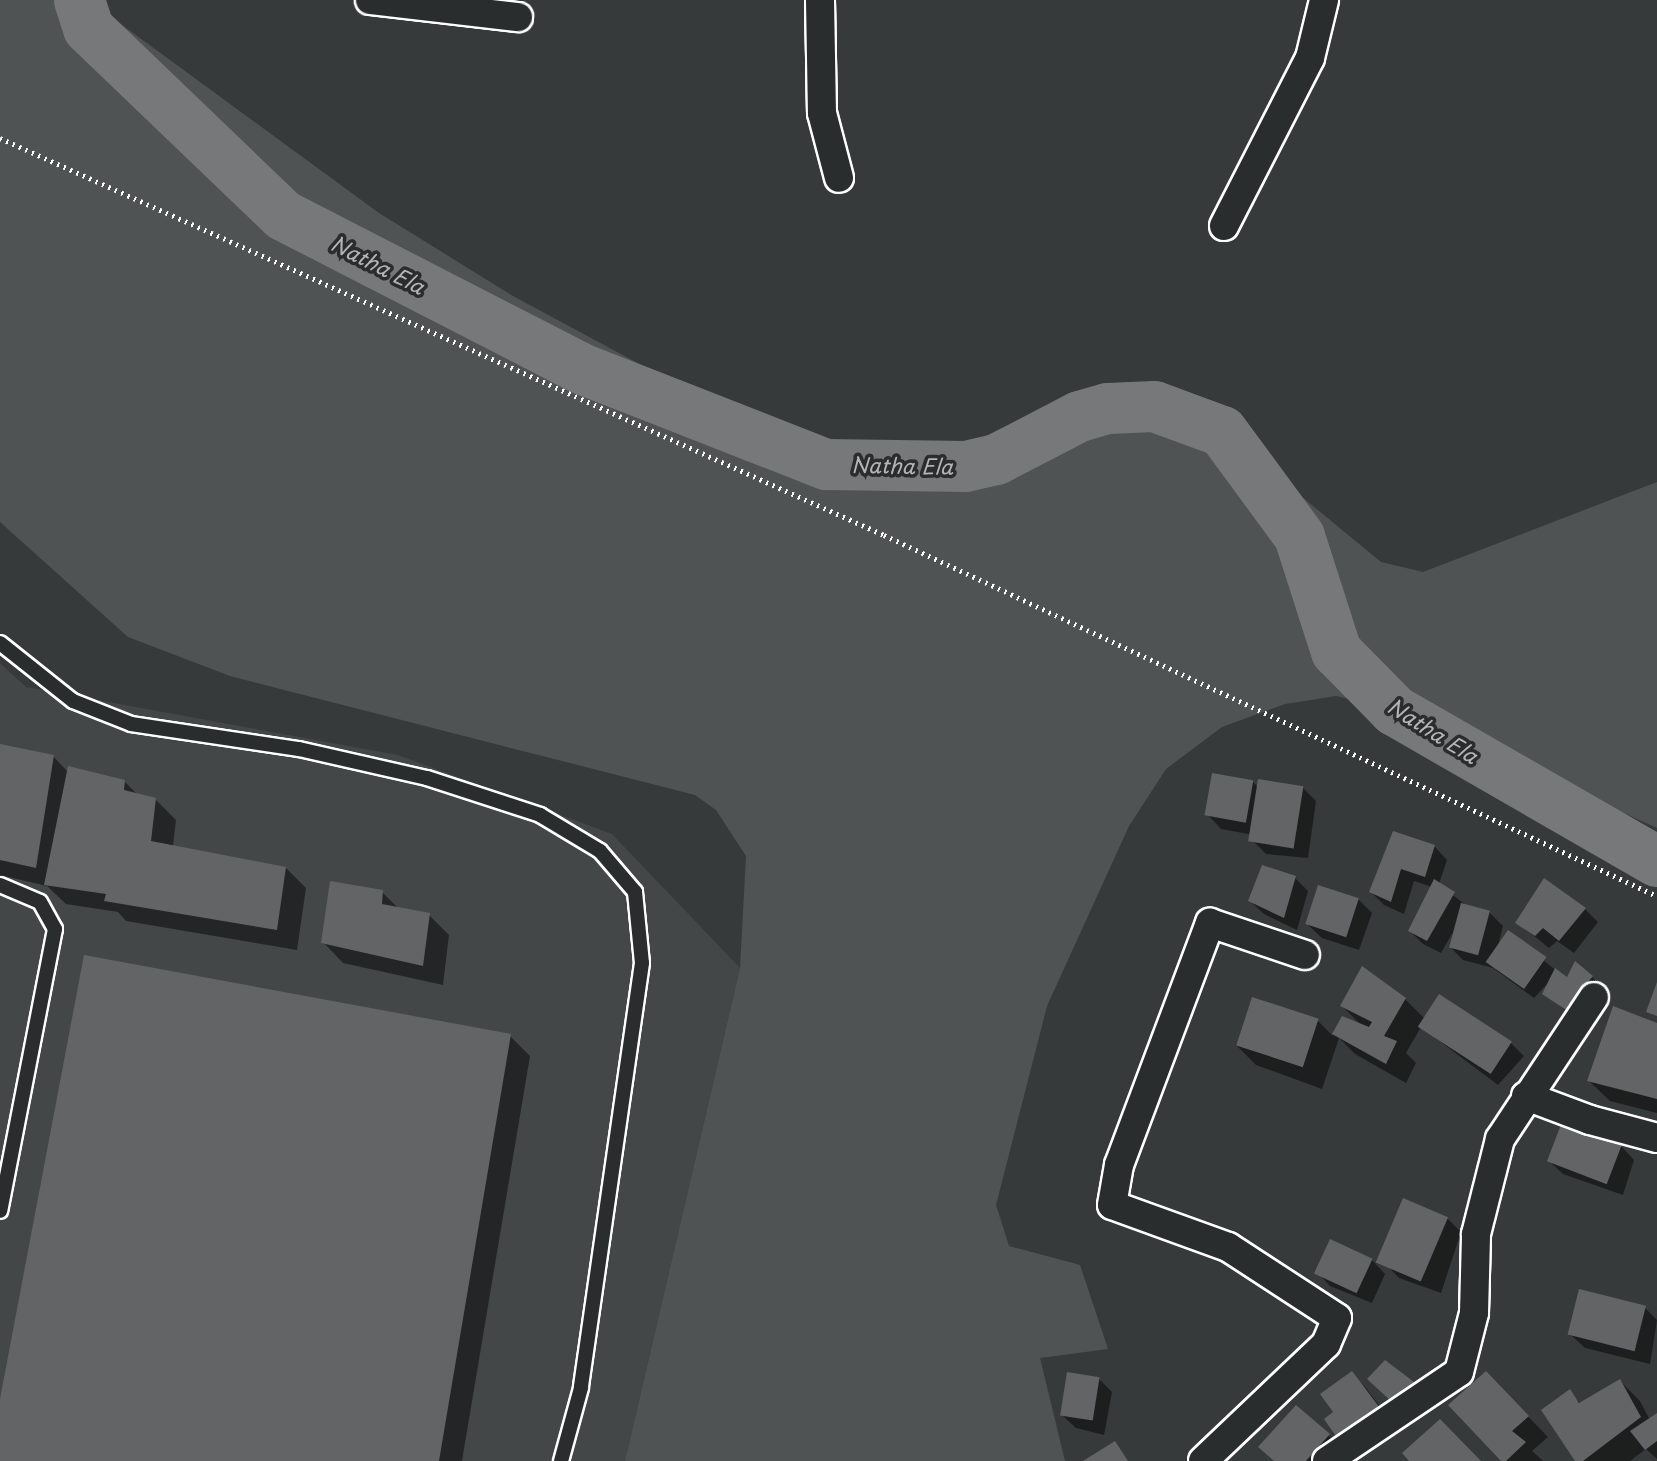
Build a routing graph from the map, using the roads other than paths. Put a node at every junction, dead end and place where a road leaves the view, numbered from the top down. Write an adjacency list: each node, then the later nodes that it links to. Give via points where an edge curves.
1 (370, 0): 4 (street)
2 (820, 0): 5 (street, via 822,113)
3 (1324, 0): 6 (street, via 1310,58)
4 (518, 17)
5 (839, 178)
6 (1223, 226)
7 (0, 643): 14 (lane, via 73,701 131,724 299,749 427,778 540,815 600,851 635,892 642,963 581,1388)
8 (0, 885): 13 (lane, via 40,902 55,929)
9 (1305, 955): 15 (street, via 1210,923 1119,1165 1112,1205 1228,1247 1337,1318 1326,1345)
10 (1594, 998): 11 (street)
11 (1526, 1096): 12 (street, via 1590,1121); 16 (street, via 1500,1139 1476,1234 1474,1313 1459,1372)
12 (1657, 1138)
13 (0, 1212)
14 (561, 1461)
15 (1203, 1461)
16 (1327, 1461)

